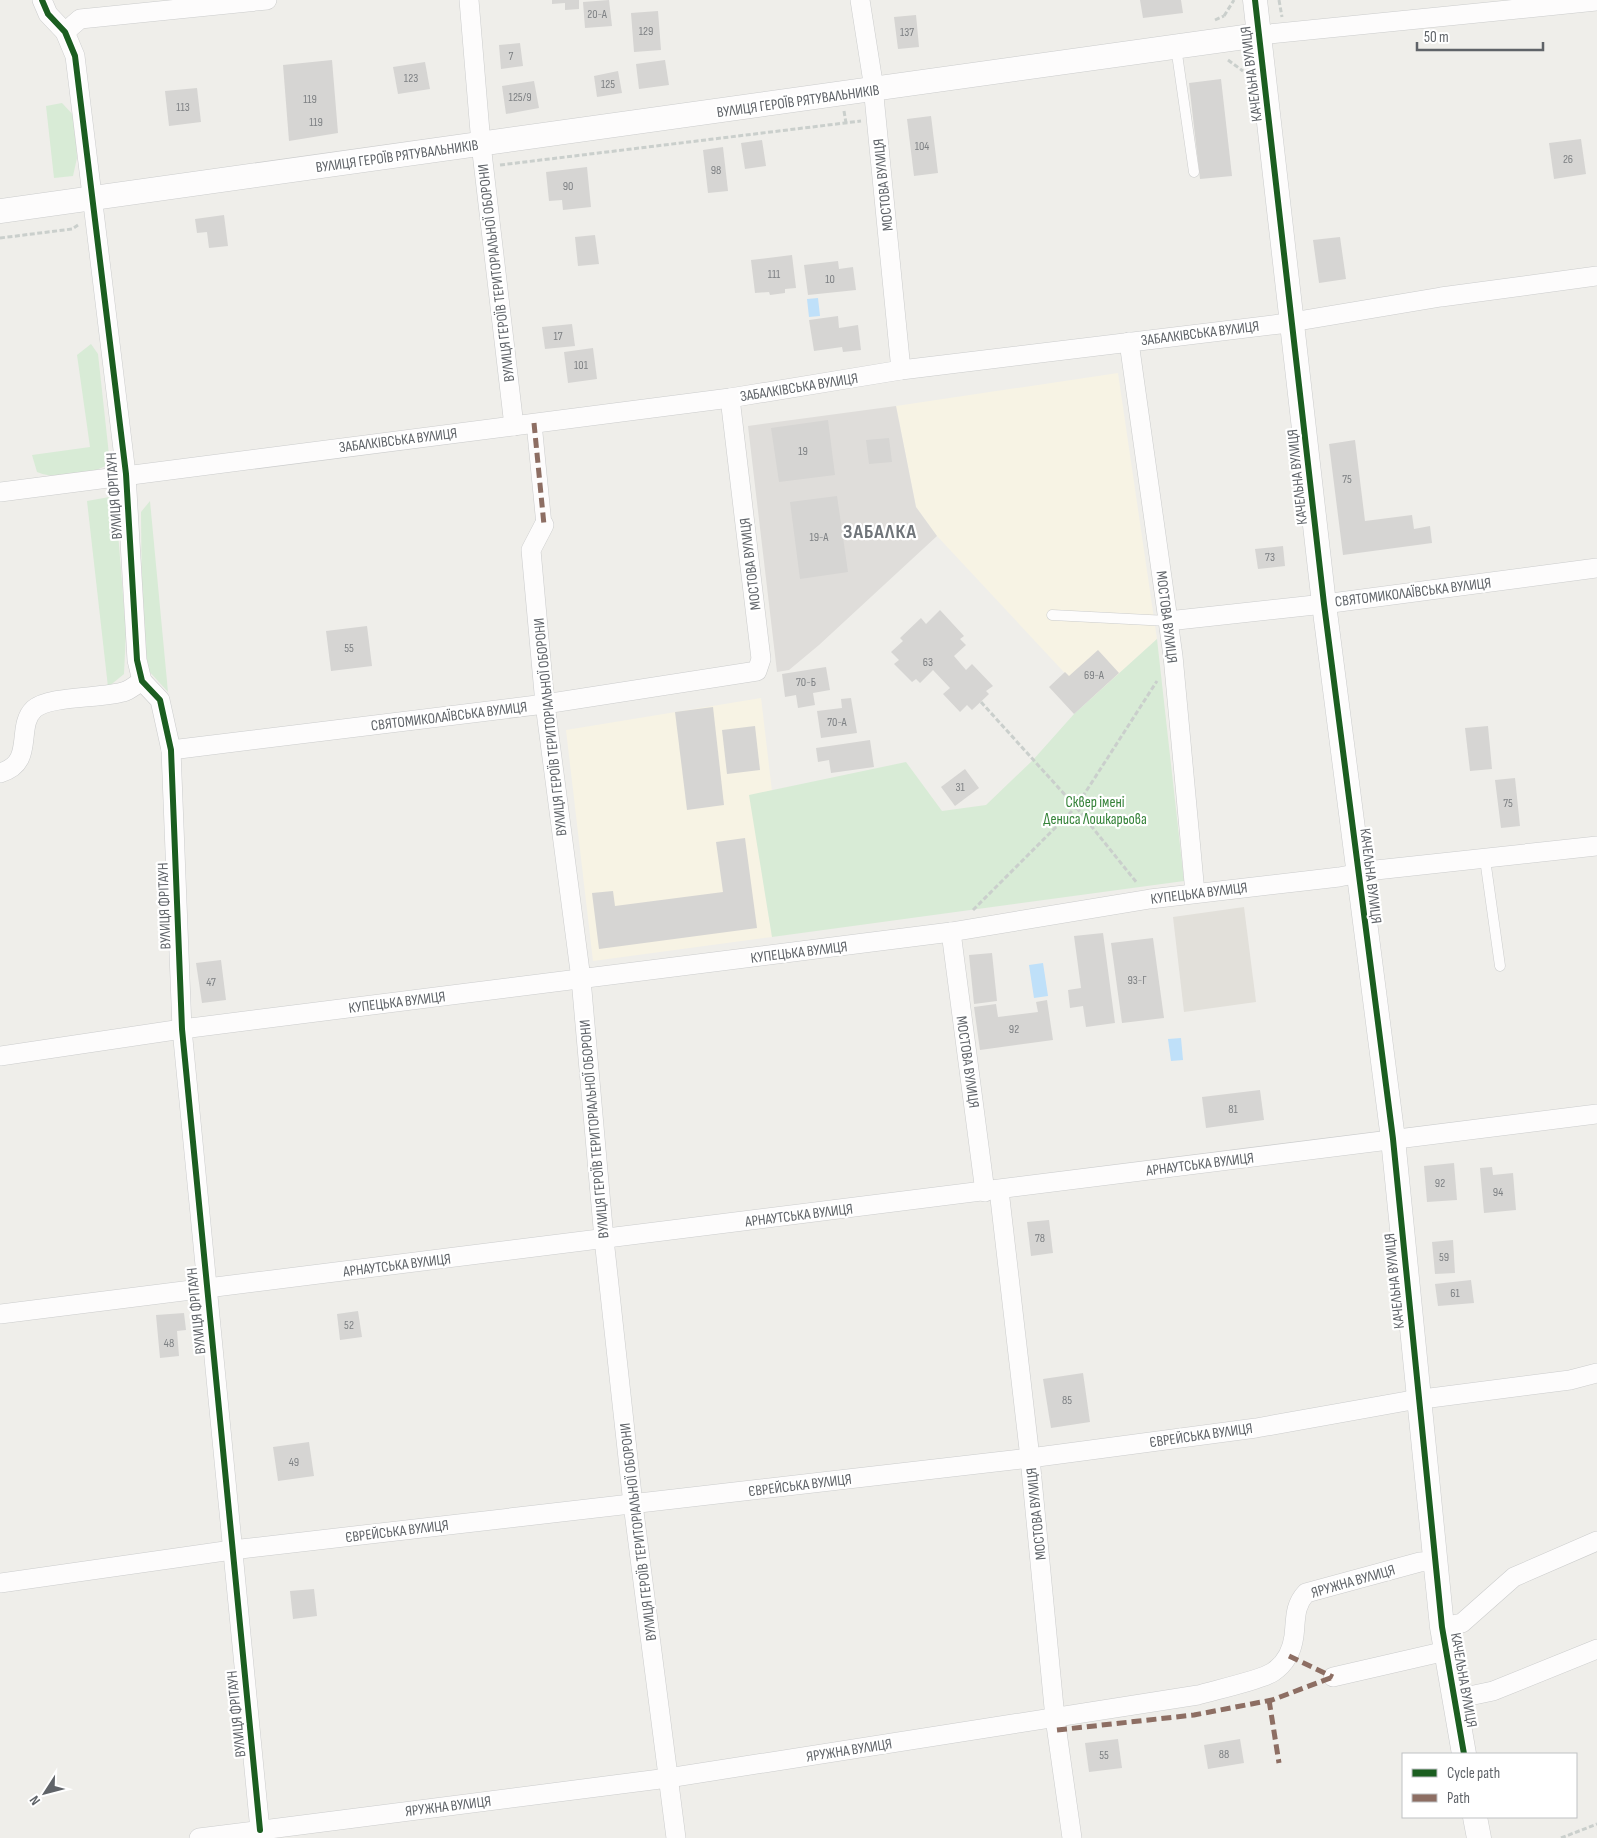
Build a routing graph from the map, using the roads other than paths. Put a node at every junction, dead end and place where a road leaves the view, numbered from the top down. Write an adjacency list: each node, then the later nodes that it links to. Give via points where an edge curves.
1 (42, 0): 7 (street, ВУЛИЦЯ ФРІТАУН, via 48,14)
2 (267, 0): 7 (street, via 80,19)
3 (469, 0): 11 (street, ВУЛИЦЯ ГЕРОЇВ ТЕРИТОРІАЛЬНОЇ ОБОРОНИ)
4 (860, 0): 10 (street, МОСТОВА ВУЛИЦЯ)
5 (1255, 0): 8 (street, КАЧЕЛЬНА ВУЛИЦЯ)
6 (1597, 1): 8 (street, ВУЛИЦЯ ГЕРОЇВ РЯТУВАЛЬНИКІВ)
7 (65, 32): 13 (street, ВУЛИЦЯ ФРІТАУН, via 75,56)
8 (1259, 35): 9 (street, ВУЛИЦЯ ГЕРОЇВ РЯТУВАЛЬНИКІВ); 16 (street, КАЧЕЛЬНА ВУЛИЦЯ)
9 (1176, 47): 10 (street, ВУЛИЦЯ ГЕРОЇВ РЯТУВАЛЬНИКІВ); 12 (lane)
10 (874, 90): 11 (street, ВУЛИЦЯ ГЕРОЇВ РЯТУВАЛЬНИКІВ); 18 (street, МОСТОВА ВУЛИЦЯ)
11 (482, 155): 13 (street, ВУЛИЦЯ ГЕРОЇВ РЯТУВАЛЬНИКІВ); 21 (street, ВУЛИЦЯ ГЕРОЇВ ТЕРИТОРІАЛЬНОЇ ОБОРОНИ)
12 (1194, 172)
13 (93, 207): 14 (street, ВУЛИЦЯ ГЕРОЇВ РЯТУВАЛЬНИКІВ); 22 (street, ВУЛИЦЯ ФРІТАУН)
14 (0, 211)
15 (1597, 276): 16 (street, ЗАБАЛКІВСЬКА ВУЛИЦЯ)
16 (1292, 321): 17 (street, ЗАБАЛКІВСЬКА ВУЛИЦЯ); 26 (street, КАЧЕЛЬНА ВУЛИЦЯ)
17 (1129, 342): 18 (street, ЗАБАЛКІВСЬКА ВУЛИЦЯ); 28 (street, МОСТОВА ВУЛИЦЯ)
18 (901, 370): 19 (street, ЗАБАЛКІВСЬКА ВУЛИЦЯ)
19 (730, 398): 20 (street, ЗАБАЛКІВСЬКА ВУЛИЦЯ); 29 (street, МОСТОВА ВУЛИЦЯ, via 761,659)
20 (534, 423): 21 (street, ЗАБАЛКІВСЬКА ВУЛИЦЯ); 24 (street, ВУЛИЦЯ ГЕРОЇВ ТЕРИТОРІАЛЬНОЇ ОБОРОНИ)
21 (514, 426): 22 (street, ЗАБАЛКІВСЬКА ВУЛИЦЯ)
22 (126, 474): 23 (street, ЗАБАЛКІВСЬКА ВУЛИЦЯ); 30 (street, ВУЛИЦЯ ФРІТАУН, via 136,660)
23 (0, 492)
24 (544, 525): 31 (street, ВУЛИЦЯ ГЕРОЇВ ТЕРИТОРІАЛЬНОЇ ОБОРОНИ, via 531,550)
25 (1597, 568): 26 (street, СВЯТОМИКОЛАЇВСЬКА ВУЛИЦЯ)
26 (1324, 604): 28 (street, СВЯТОМИКОЛАЇВСЬКА ВУЛИЦЯ); 36 (street, КАЧЕЛЬНА ВУЛИЦЯ)
27 (1052, 614): 28 (lane)
28 (1168, 621): 37 (street, МОСТОВА ВУЛИЦЯ)
29 (757, 671): 31 (street, СВЯТОМИКОЛАЇВСЬКА ВУЛИЦЯ)
30 (142, 681): 32 (street, ВУЛИЦЯ ФРІТАУН, via 160,700); 33 (street, via 126,691 39,706 28,718 20,758 14,766)
31 (545, 704): 32 (street, СВЯТОМИКОЛАЇВСЬКА ВУЛИЦЯ); 40 (street, ВУЛИЦЯ ГЕРОЇВ ТЕРИТОРІАЛЬНОЇ ОБОРОНИ)
32 (171, 750): 41 (street, ВУЛИЦЯ ФРІТАУН)
33 (0, 773)
34 (1597, 846): 35 (street, КУПЕЦЬКА ВУЛИЦЯ)
35 (1485, 859): 36 (street, КУПЕЦЬКА ВУЛИЦЯ); 39 (lane)
36 (1358, 874): 37 (street, КУПЕЦЬКА ВУЛИЦЯ); 44 (street, КАЧЕЛЬНА ВУЛИЦЯ)
37 (1195, 893): 38 (street, КУПЕЦЬКА ВУЛИЦЯ)
38 (951, 932): 40 (street, КУПЕЦЬКА ВУЛИЦЯ); 45 (street, МОСТОВА ВУЛИЦЯ)
39 (1500, 966)
40 (581, 979): 41 (street, КУПЕЦЬКА ВУЛИЦЯ); 46 (street, ВУЛИЦЯ ГЕРОЇВ ТЕРИТОРІАЛЬНОЇ ОБОРОНИ)
41 (182, 1030): 42 (street, КУПЕЦЬКА ВУЛИЦЯ); 47 (street, ВУЛИЦЯ ФРІТАУН)
42 (0, 1056)
43 (1597, 1114): 44 (street, АРНАУТСЬКА ВУЛИЦЯ)
44 (1393, 1139): 45 (street, АРНАУТСЬКА ВУЛИЦЯ); 50 (street, КАЧЕЛЬНА ВУЛИЦЯ)
45 (992, 1191): 46 (street, АРНАУТСЬКА ВУЛИЦЯ); 51 (street, МОСТОВА ВУЛИЦЯ)
46 (604, 1240): 47 (street, АРНАУТСЬКА ВУЛИЦЯ); 52 (street, ВУЛИЦЯ ГЕРОЇВ ТЕРИТОРІАЛЬНОЇ ОБОРОНИ)
47 (206, 1289): 48 (street, АРНАУТСЬКА ВУЛИЦЯ); 54 (street, ВУЛИЦЯ ФРІТАУН)
48 (0, 1314)
49 (1597, 1373): 50 (street, ЄВРЕЙСЬКА ВУЛИЦЯ, via 1570,1380)
50 (1419, 1400): 51 (street, ЄВРЕЙСЬКА ВУЛИЦЯ, via 1256,1428); 55 (street, КАЧЕЛЬНА ВУЛИЦЯ)
51 (1030, 1458): 52 (street, ЄВРЕЙСЬКА ВУЛИЦЯ); 62 (street, МОСТОВА ВУЛИЦЯ)
52 (633, 1504): 54 (street, ЄВРЕЙСЬКА ВУЛИЦЯ); 64 (street, ВУЛИЦЯ ГЕРОЇВ ТЕРИТОРІАЛЬНОЇ ОБОРОНИ)
53 (1597, 1541): 57 (street, via 1514,1577 1462,1623)
54 (232, 1550): 56 (street, ЄВРЕЙСЬКА ВУЛИЦЯ); 66 (street, ВУЛИЦЯ ФРІТАУН)
55 (1435, 1561): 57 (street, КАЧЕЛЬНА ВУЛИЦЯ); 62 (street, ЯРУЖНА ВУЛИЦЯ, via 1420,1562 1306,1593 1298,1601 1289,1656 1272,1672 1198,1695)
56 (0, 1583)
57 (1442, 1627): 59 (street, КАЧЕЛЬНА ВУЛИЦЯ)
58 (1597, 1649): 61 (street, via 1494,1691)
59 (1446, 1651): 60 (street); 61 (street, КАЧЕЛЬНА ВУЛИЦЯ)
60 (1333, 1677)
61 (1454, 1699): 63 (street, КАЧЕЛЬНА ВУЛИЦЯ)
62 (1055, 1718): 64 (street, ЯРУЖНА ВУЛИЦЯ); 69 (street, МОСТОВА ВУЛИЦЯ)
63 (1464, 1753)
64 (668, 1778): 66 (street, ЯРУЖНА ВУЛИЦЯ); 68 (street, ВУЛИЦЯ ГЕРОЇВ ТЕРИТОРІАЛЬНОЇ ОБОРОНИ)
65 (1475, 1818): 70 (street)
66 (260, 1830): 67 (street, ЯРУЖНА ВУЛИЦЯ)
67 (199, 1838)
68 (676, 1838)
69 (1072, 1838)
70 (1479, 1838)

